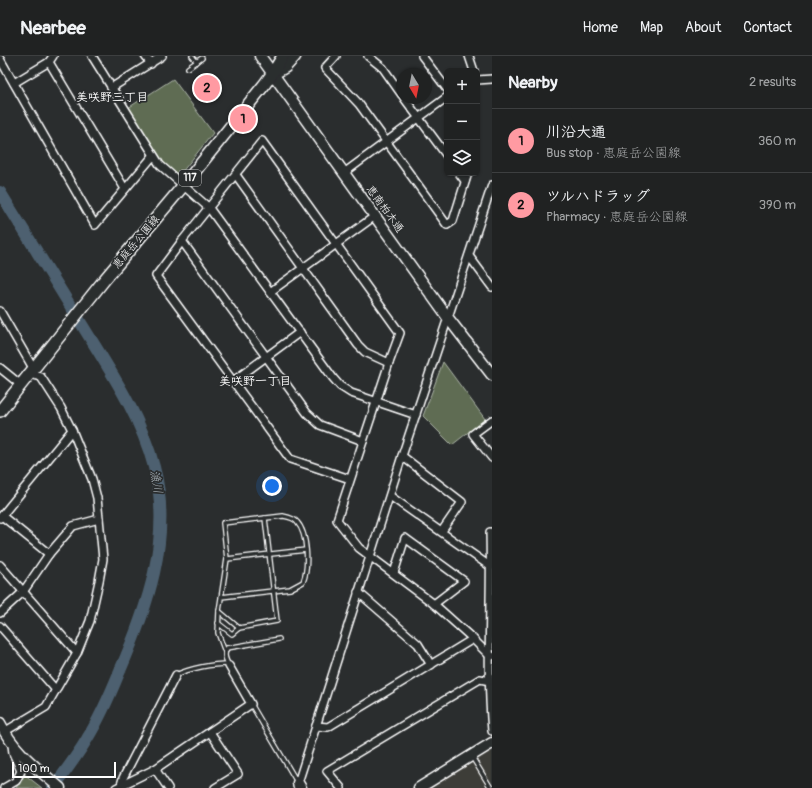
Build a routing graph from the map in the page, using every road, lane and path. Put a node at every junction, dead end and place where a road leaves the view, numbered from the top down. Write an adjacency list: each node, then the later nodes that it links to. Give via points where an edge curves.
1 (92, 56): 25 (street)
2 (145, 56): 16 (street)
3 (162, 56): 16 (street)
4 (192, 56): 15 (lane)
5 (260, 56): 19 (street, 恵南柏木通)
6 (283, 56): 19 (main road, 恵庭岳公園線 / 117)
7 (295, 56): 19 (main road, 恵庭岳公園線 / 117, via 285,67)
8 (336, 56): 29 (street, via 325,68 359,104)
9 (368, 56): 24 (street, via 383,68)
10 (422, 56): 23 (street)
11 (469, 56): 18 (street)
12 (202, 58): 15 (lane)
13 (0, 59): 22 (street)
14 (51, 59): 22 (street); 39 (street)
15 (197, 62): 17 (lane)
16 (151, 64): 25 (street)
17 (188, 68)
18 (473, 68)
19 (272, 74): 32 (street, 恵南柏木通); 38 (main road, 恵庭岳公園線 / 117)
20 (492, 78): 21 (street)
21 (480, 80)
22 (14, 83): 39 (street, via 96,224)
23 (444, 85)
24 (396, 86)
25 (111, 88): 31 (street)
26 (444, 99): 28 (street)
27 (408, 104): 28 (street)
28 (419, 118): 29 (street); 30 (street)
29 (387, 142): 32 (street); 36 (street, via 447,225 453,221)
30 (444, 152)
31 (153, 156): 38 (street); 39 (street)
32 (344, 173): 41 (street, 恵南柏木通)
33 (236, 175): 40 (street); 43 (street, via 262,141); 45 (street)
34 (461, 176): 36 (street)
35 (467, 176): 36 (street)
36 (465, 181)
37 (492, 185): 44 (street)
38 (183, 186): 40 (street); 54 (main road, 恵庭岳公園線 / 117)
39 (125, 189)
40 (209, 208): 42 (street); 47 (street)
41 (375, 216): 43 (street); 49 (street, 恵南柏木通)
42 (182, 241): 51 (street); 56 (street, via 156,276)
43 (336, 245): 45 (street); 52 (street, via 400,333)
44 (469, 256): 46 (street); 49 (street)
45 (303, 269): 47 (street); 52 (street, via 358,345 365,352)
46 (492, 287)
47 (270, 292): 50 (street)
48 (0, 312): 54 (street)
49 (448, 318): 55 (street, 恵南柏木通); 60 (street)
50 (300, 332): 51 (street); 58 (street, via 340,386)
51 (266, 357): 56 (street); 63 (street, via 307,413 320,425)
52 (388, 363): 58 (street)
53 (0, 368): 57 (street)
54 (32, 371): 57 (main road, 恵庭岳公園線 / 117); 62 (street, via 41,377)
55 (492, 376)
56 (232, 382): 66 (street, via 290,459)
57 (21, 385): 59 (main road, 恵庭岳公園線 / 117)
58 (376, 402): 60 (street); 63 (street)
59 (0, 411)
60 (416, 415): 64 (street)
61 (492, 420): 65 (street, via 473,434)
62 (72, 430): 68 (street); 70 (street, via 92,479)
63 (363, 441): 66 (street)
64 (402, 456): 67 (street); 71 (street, via 462,502)
65 (492, 458)
66 (350, 479): 76 (street, via 337,520 359,548)
67 (390, 496): 71 (street); 76 (street)
68 (1, 517): 74 (street)
69 (265, 518): 73 (lane, via 292,518 303,534); 75 (lane); 77 (lane, via 223,523)
70 (99, 519): 74 (street, via 73,526); 96 (street, via 103,559 90,621)
71 (442, 531): 78 (street)
72 (490, 532): 78 (street)
73 (306, 550): 75 (lane); 81 (lane, via 307,567 303,582 290,590)
74 (50, 554): 82 (street)
75 (270, 554): 77 (lane); 81 (lane)
76 (370, 556): 80 (street); 83 (street)
77 (227, 559): 85 (lane)
78 (492, 563): 84 (street)
79 (0, 565): 82 (street)
80 (394, 573): 86 (street); 86 (street, via 405,538 464,581)
81 (274, 591): 85 (lane); 91 (lane, via 277,621)
82 (23, 592): 88 (street); 96 (street)
83 (358, 592): 99 (street, via 418,644); 104 (street)
84 (491, 592): 93 (street)
85 (221, 597): 87 (lane)
86 (434, 604): 92 (street)
87 (219, 611): 89 (lane); 91 (lane)
88 (0, 613)
89 (218, 623): 91 (lane, via 232,634); 95 (lane, via 218,633)
90 (0, 626): 102 (street)
91 (239, 628)
92 (473, 638): 97 (street); 99 (street)
93 (491, 638): 97 (street)
94 (279, 639): 95 (lane, via 227,648)
95 (225, 652): 98 (lane)
96 (77, 653): 102 (street)
97 (491, 656): 101 (street)
98 (229, 665): 100 (lane, via 208,666); 103 (street)
99 (431, 665): 104 (street, via 328,727)
100 (176, 675): 113 (street)
101 (490, 681): 106 (street); 118 (street, via 480,679 326,771)
102 (56, 690): 105 (street, via 46,707)
103 (251, 704): 107 (street); 112 (lane)
104 (316, 726): 112 (street)
105 (2, 727): 109 (street)
106 (492, 731)
107 (210, 732): 111 (street); 117 (street, via 238,774)
108 (492, 744): 110 (street)
109 (12, 745): 114 (street, via 12,753 21,771 16,781); 115 (street)
110 (471, 756): 119 (street); 120 (lane)
111 (155, 769): 113 (street); 116 (street)
112 (298, 786)
113 (119, 787)
114 (4, 788)
115 (60, 788)
116 (168, 788)
117 (215, 788)
118 (341, 788)
119 (419, 788)
120 (491, 788)

